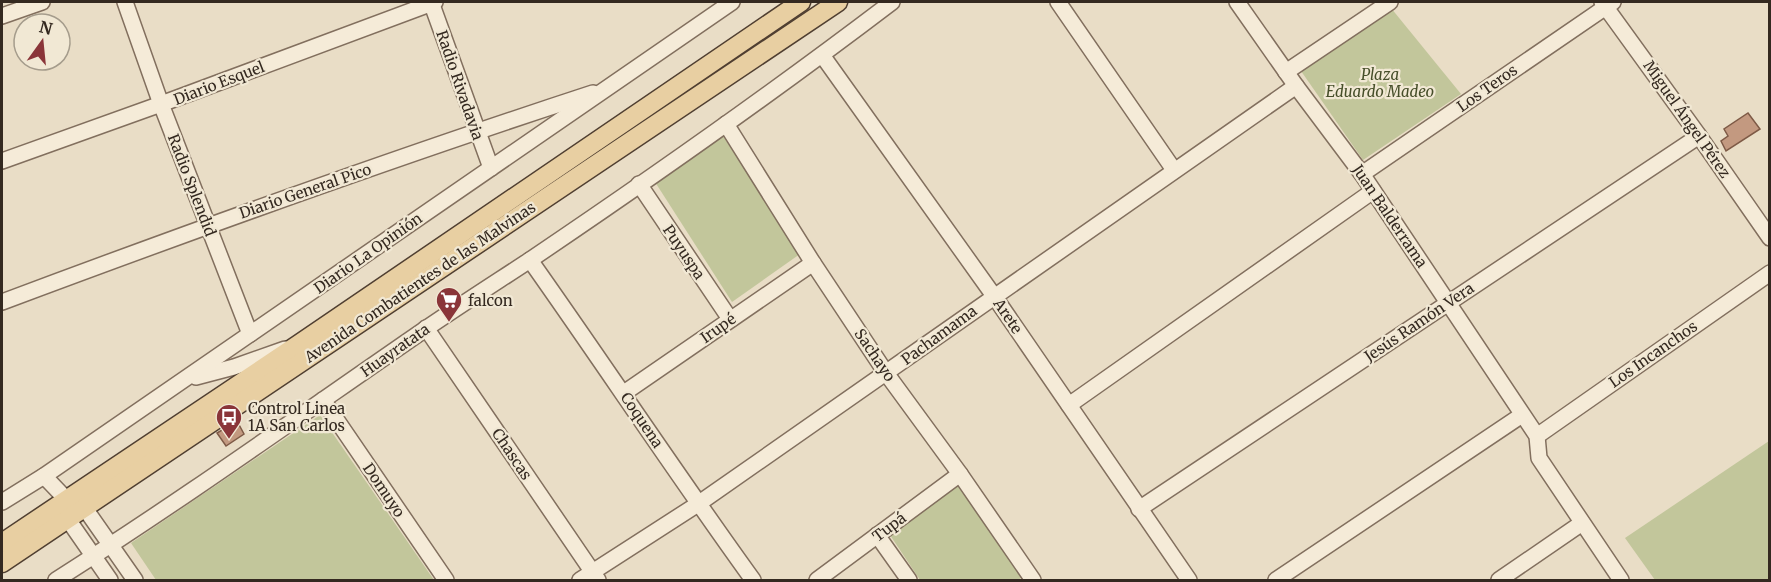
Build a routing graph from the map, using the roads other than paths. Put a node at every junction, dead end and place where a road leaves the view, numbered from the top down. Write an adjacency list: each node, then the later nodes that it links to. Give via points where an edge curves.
1 (42, 2): 12 (street)
2 (125, 2): 17 (street, Radio Splendid)
3 (432, 2): 17 (street, Diario Esquel); 19 (street, Radio Rivadavia)
4 (732, 2): 16 (street, Diario La Opinión)
5 (801, 2): 38 (main road, Avenida Combatientes de las Malvinas)
6 (838, 2): 51 (main road, Avenida Combatientes de las Malvinas)
7 (892, 2): 13 (street, Huayratata)
8 (1058, 2): 23 (street)
9 (1237, 2): 14 (street, Juan Balderrama)
10 (1390, 2): 14 (street)
11 (1607, 3): 20 (street, Miguel Ángel Pérez); 24 (street, Los Teros)
12 (2, 16)
13 (822, 56): 18 (street, Huayratata); 32 (street, Arete)
14 (1286, 72): 15 (street, Juan Balderrama)
15 (1296, 86): 23 (street, Pachamama); 24 (street, Juan Balderrama)
16 (610, 87): 19 (street, Diario General Pico); 22 (street, Diario La Opinión)
17 (161, 104): 21 (street, Diario Esquel); 27 (street, Radio Splendid)
18 (726, 124): 25 (street, Huayratata); 30 (street, Sachayo)
19 (476, 131): 22 (street, Radio Rivadavia); 27 (street, Diario General Pico)
20 (1699, 135): 28 (street, Miguel Ángel Pérez); 34 (street, Jesús Ramón Vera)
21 (2, 161)
22 (490, 168): 37 (street, Diario La Opinión)
23 (1174, 170): 32 (street, Pachamama)
24 (1362, 174): 26 (street, Juan Balderrama)
25 (639, 184): 29 (street, Huayratata); 35 (street, Puyuspa)
26 (1373, 191): 34 (street, Juan Balderrama); 43 (street)
27 (207, 225): 33 (street, Diario General Pico); 37 (street, Radio Splendid)
28 (1770, 238)
29 (530, 260): 36 (street, Huayratata); 41 (street, Coquena)
30 (813, 263): 35 (street, Irupé); 39 (street, Sachayo)
31 (1770, 273): 45 (street, Los Incanchos)
32 (994, 296): 39 (street, Pachamama); 43 (street, Arete)
33 (2, 302)
34 (1449, 302): 44 (street, Juan Balderrama); 52 (street, Jesús Ramón Vera)
35 (730, 319): 41 (street, Irupé)
36 (426, 328): 42 (street, Huayratata); 60 (street, Chascas)
37 (250, 334): 40 (street, Diario La Opinión)
38 (299, 344): 40 (street); 48 (main road, Avenida Combatientes de las Malvinas)
39 (886, 373): 46 (street, Sachayo); 50 (street, Pachamama)
40 (184, 380): 47 (street, Diario La Opinión)
41 (624, 393): 50 (street, Coquena)
42 (323, 400): 57 (street, Huayratata); 64 (street, Domuyo)
43 (1069, 405): 52 (street, Arete)
44 (1522, 415): 45 (street, Juan Balderrama); 70 (street)
45 (1537, 436): 54 (street, via 1539,458)
46 (960, 474): 55 (street, Tupá); 68 (street, Sachayo)
47 (44, 476): 48 (street); 49 (street, Diario La Opinión)
48 (66, 499): 51 (street); 53 (street); 56 (main road, Avenida Combatientes de las Malvinas)
49 (2, 502)
50 (698, 504): 60 (street, Pachamama); 65 (street, Coquena)
51 (84, 507): 53 (main road, Avenida Combatientes de las Malvinas); 57 (street)
52 (1139, 509): 69 (street, Arete)
53 (67, 518): 58 (street); 59 (main road, Avenida Combatientes de las Malvinas)
54 (1582, 523): 71 (street); 72 (street)
55 (877, 535): 66 (street, Tupá); 67 (street)
56 (2, 543)
57 (111, 546): 58 (street, Huayratata); 63 (street)
58 (93, 557): 61 (street, Huayratata); 62 (street)
59 (2, 563)
60 (590, 578)
61 (56, 580)
62 (110, 580)
63 (135, 580)
64 (446, 580)
65 (753, 580)
66 (818, 580)
67 (909, 580)
68 (1032, 580)
69 (1188, 580)
70 (1276, 580)
71 (1499, 580)
72 (1621, 580)

